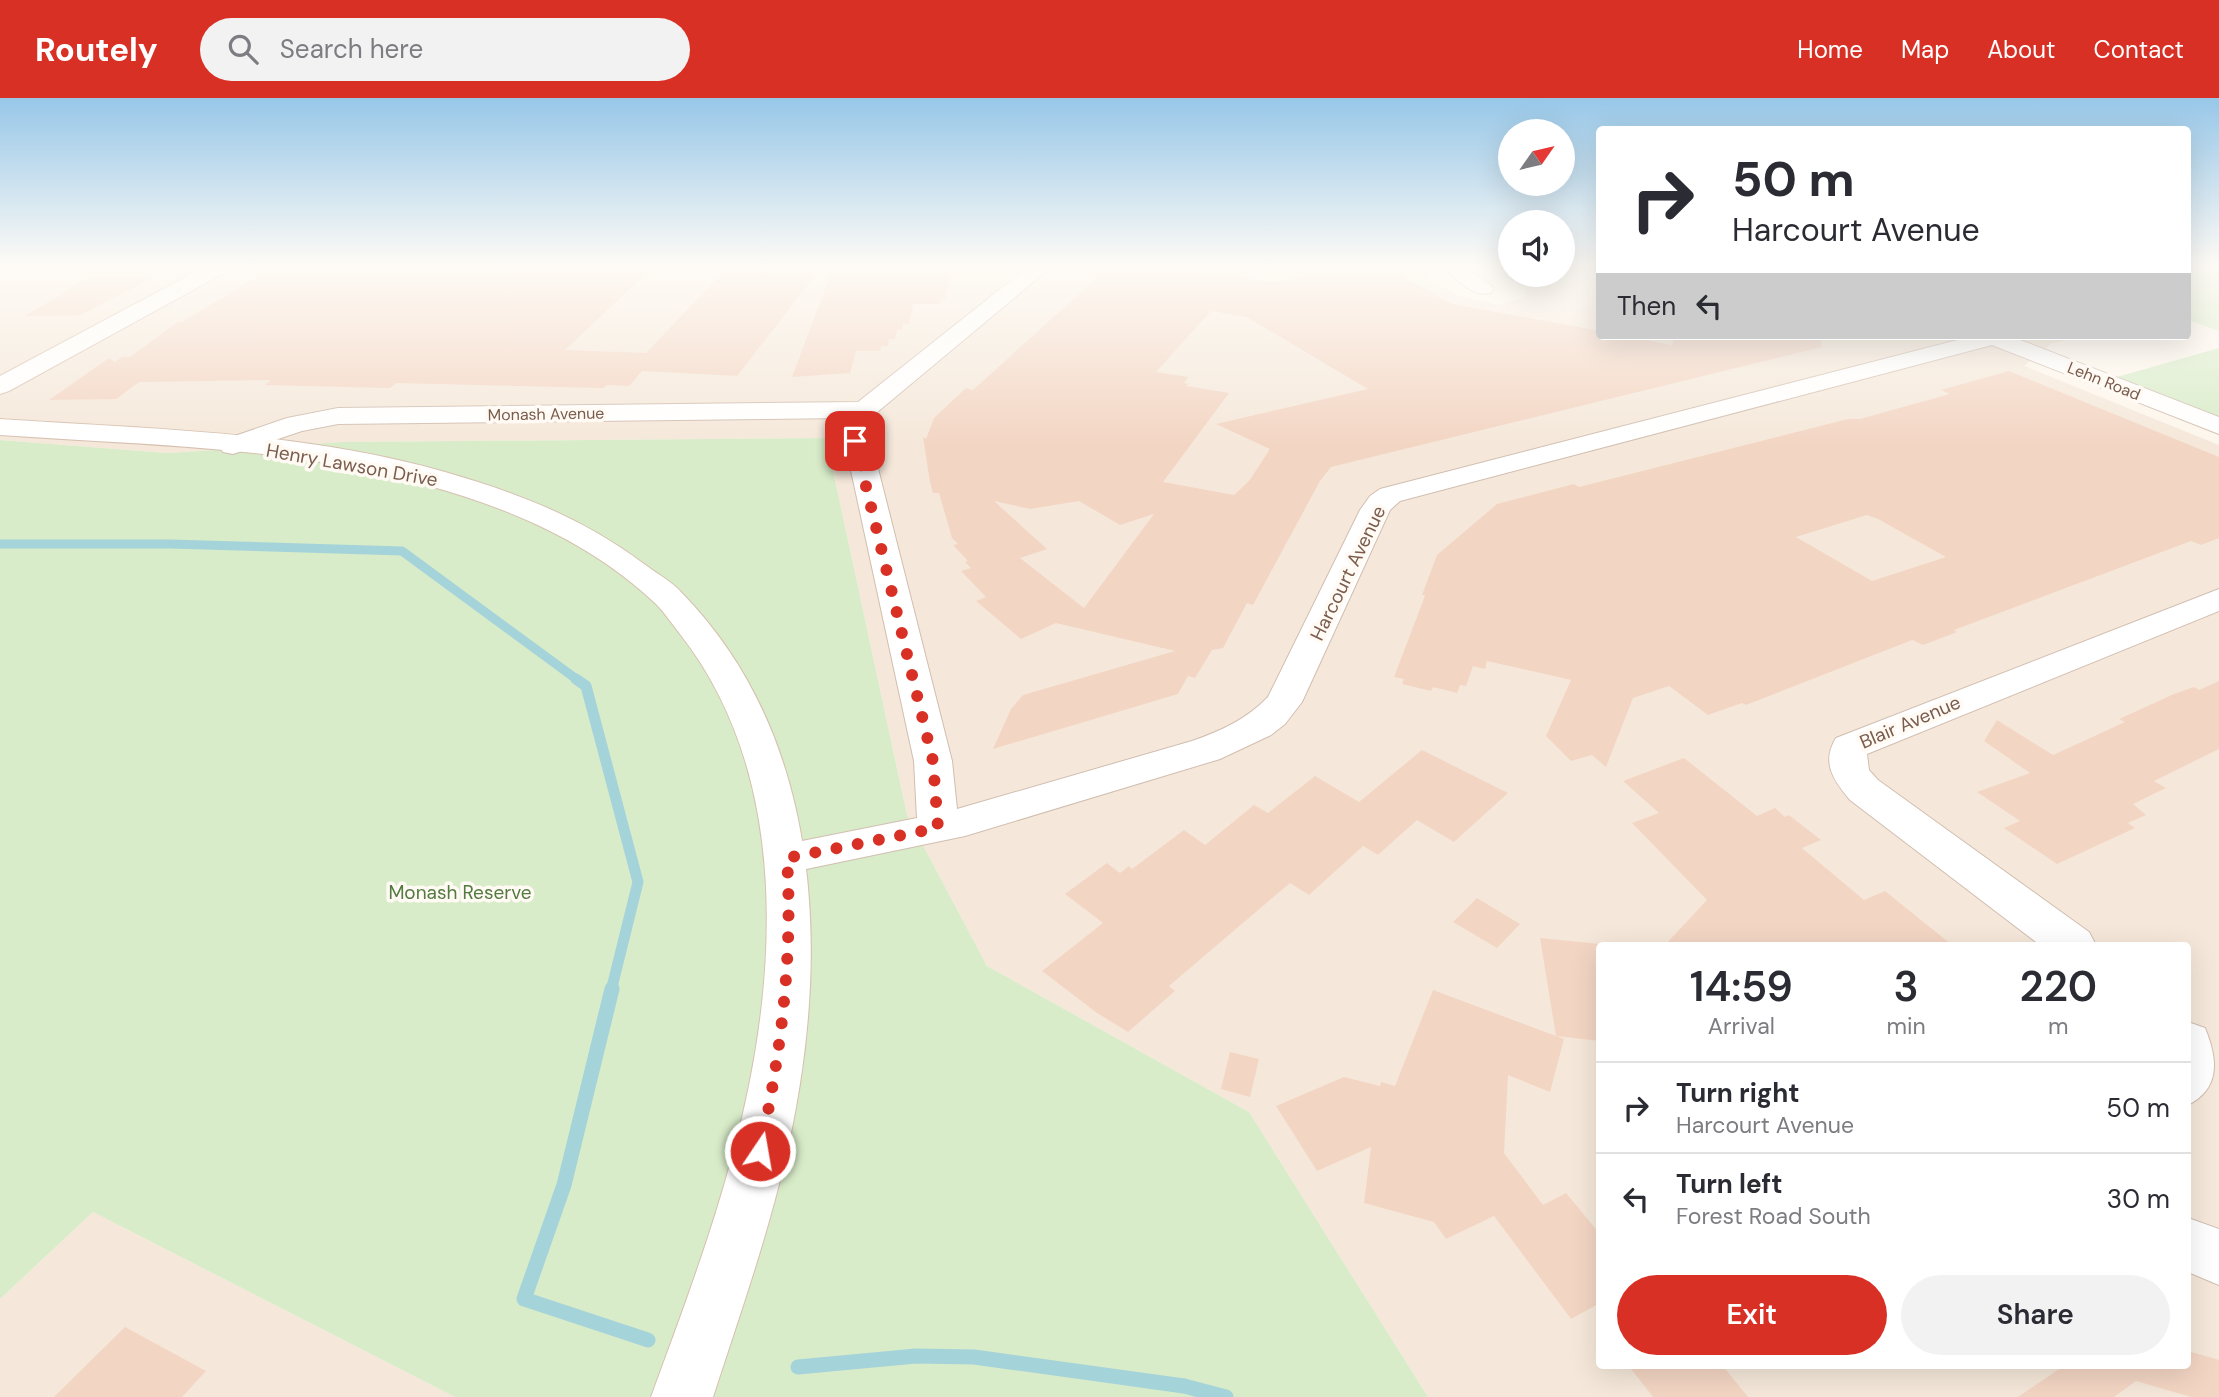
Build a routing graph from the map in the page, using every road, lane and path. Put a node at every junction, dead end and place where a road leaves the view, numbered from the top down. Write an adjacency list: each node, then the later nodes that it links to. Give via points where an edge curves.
1 (117, 324): 5 (street)
2 (971, 324): 6 (street)
3 (1980, 340): 11 (street, Harcourt Avenue, via 1390,495 1380,502 1294,685 1273,717 1256,729 1180,757 1071,793)
4 (1999, 340): 7 (street, Lehn Road)
5 (4, 385)
6 (864, 410): 9 (street, Monash Avenue, via 338,416 296,424); 11 (street, via 857,420 855,441 933,761)
7 (2219, 426)
8 (0, 427): 9 (street, Henry Lawson Drive)
9 (233, 446): 12 (street, Henry Lawson Drive, via 353,461 460,486 551,520 622,560 683,615 731,682 767,760)
10 (2219, 598): 13 (street, Blair Avenue, via 1850,747 1846,759 1849,773 1864,790)
11 (938, 828): 12 (street, Harcourt Avenue)
12 (787, 858): 18 (street, Henry Lawson Drive, via 787,992 773,1089 728,1264)
13 (2069, 942)
14 (2191, 1049): 15 (street, via 2195,1058)
15 (2191, 1081)
16 (2191, 1246): 17 (street)
17 (2219, 1257)
18 (681, 1397)

